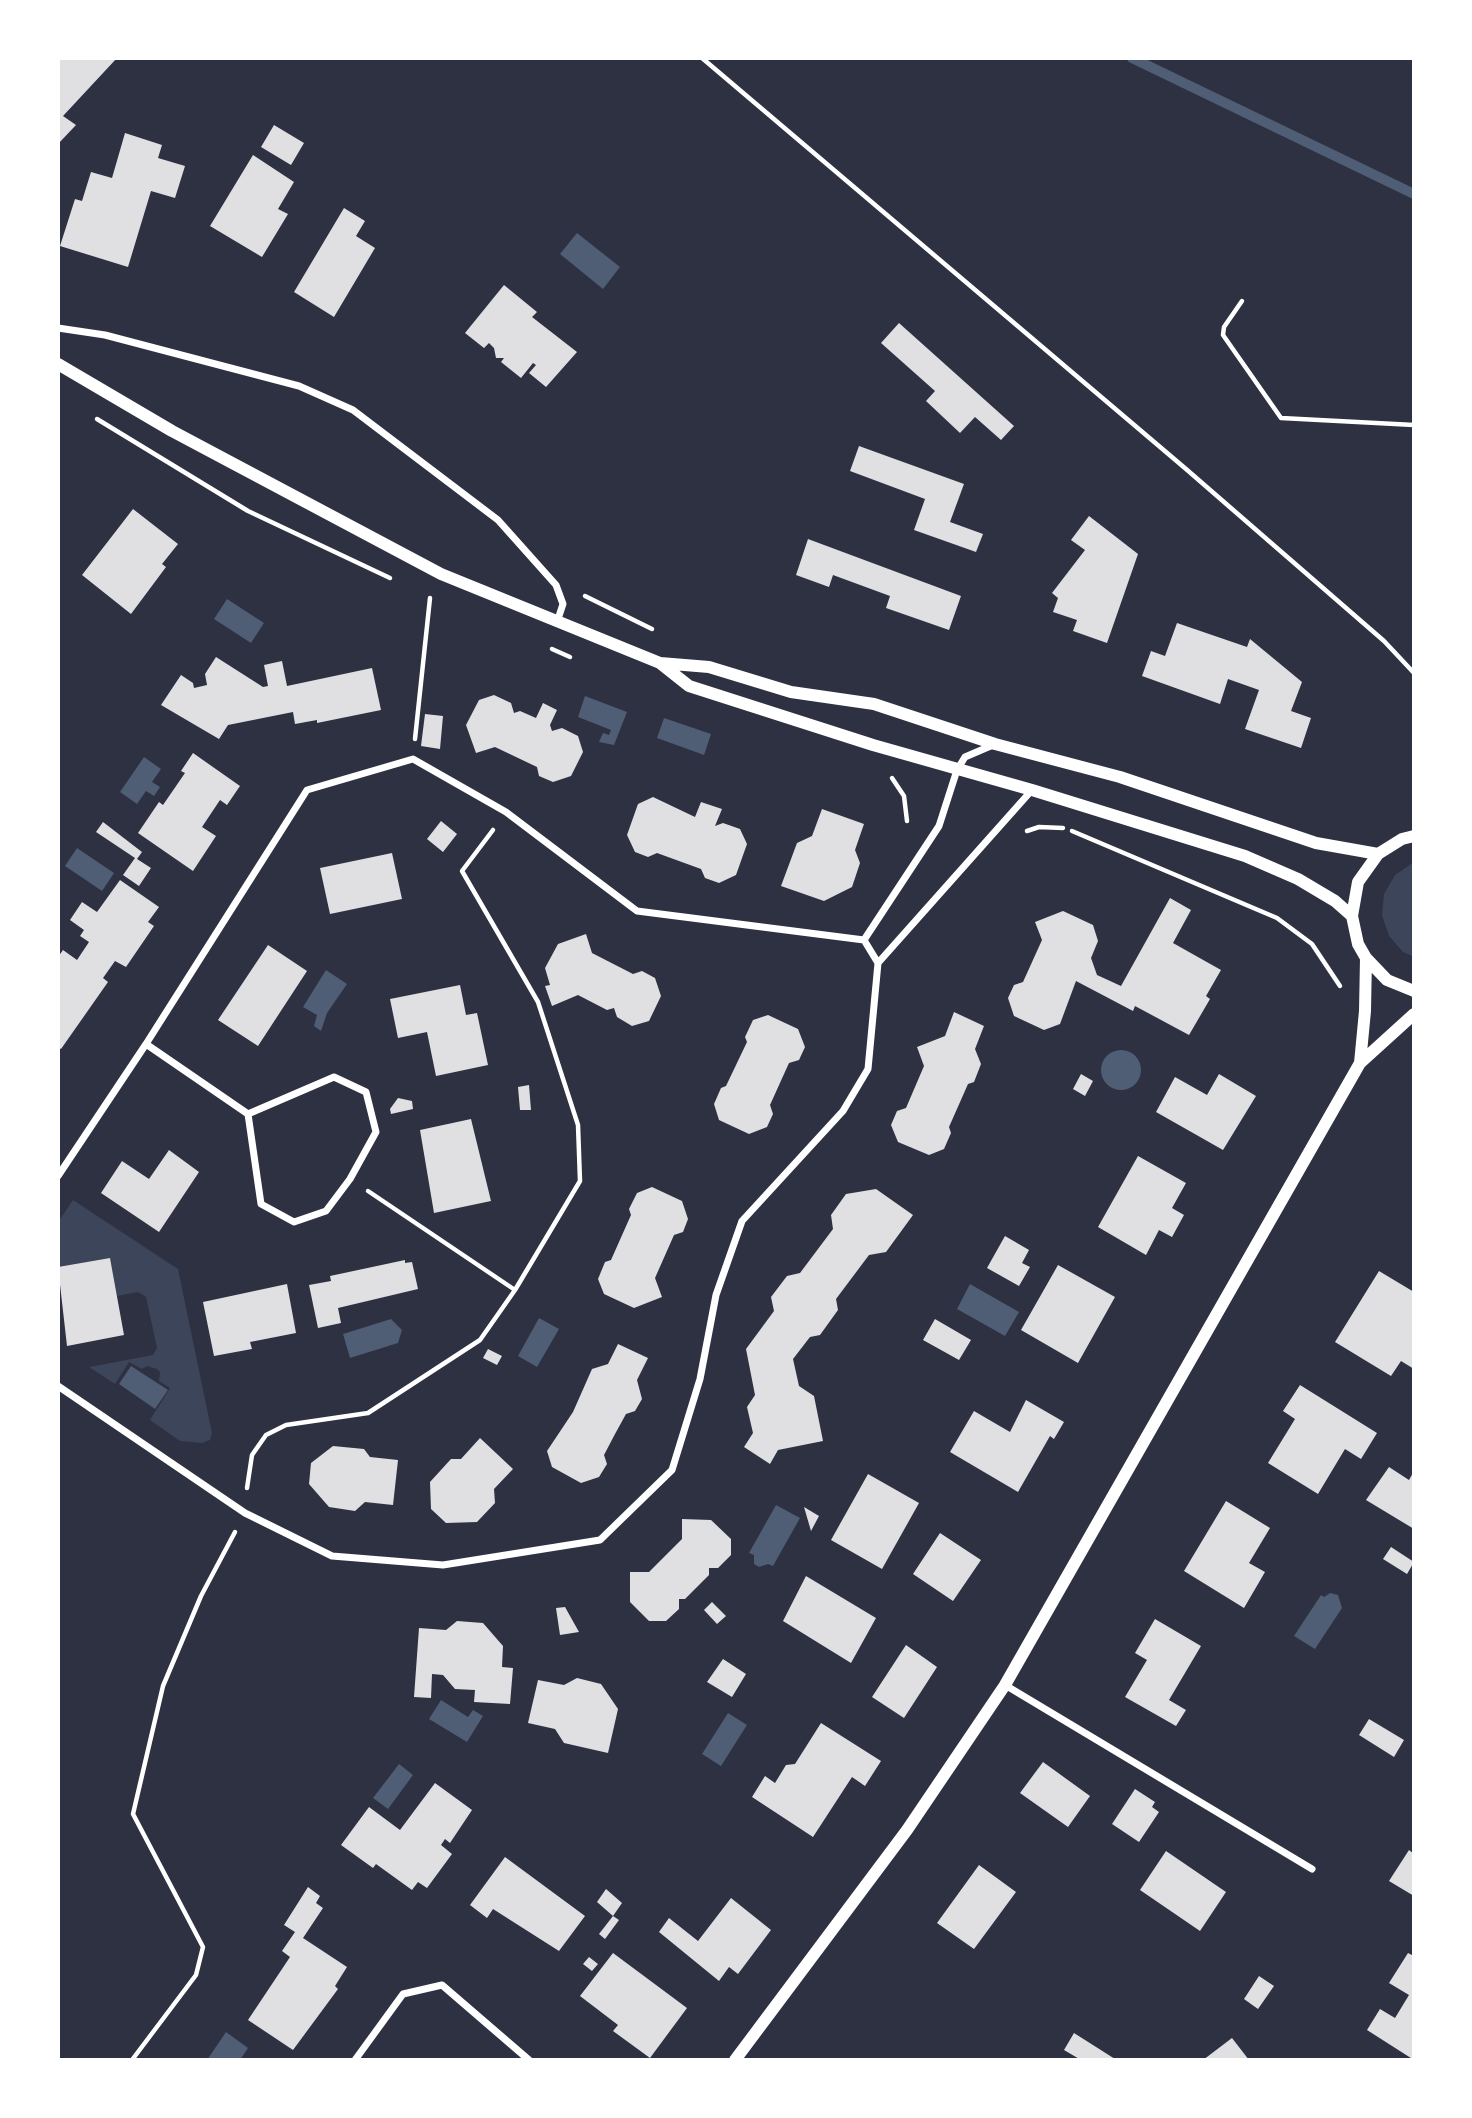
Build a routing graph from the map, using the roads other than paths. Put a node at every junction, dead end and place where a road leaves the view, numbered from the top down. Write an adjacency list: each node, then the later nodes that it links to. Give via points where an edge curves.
1 (58, 328): 3 (street, via 105,335 299,386 353,410 498,520 556,585 563,604)
2 (58, 364): 3 (street, via 172,431 441,574)
3 (556, 623): 4 (street)
4 (660, 663): 5 (street, via 709,667 791,692 874,705); 6 (street, via 690,686)
5 (995, 744): 6 (street, via 965,757); 9 (street, via 1120,778 1316,843)
6 (957, 770): 7 (street); 11 (street, via 939,826)
7 (1032, 790): 10 (street, via 1245,856 1298,879); 13 (street)
8 (1414, 836): 9 (street)
9 (1378, 854): 10 (street, via 1358,882)
10 (1352, 916): 12 (street)
11 (864, 940): 13 (street); 16 (street, via 637,911 506,812 413,759 307,790)
12 (1366, 958): 14 (street, via 1387,980); 17 (street)
13 (878, 963): 20 (street, via 868,1069 843,1111 742,1221 716,1294 700,1379 672,1470 600,1540 443,1565 332,1556 245,1513)
14 (1414, 991)
15 (1414, 1014): 17 (street)
16 (146, 1044): 18 (street); 19 (street)
17 (1360, 1062): 21 (street)
18 (248, 1114): 18 (street, via 261,1204 294,1222 326,1211 376,1132 366,1092 334,1077)
19 (58, 1176)
20 (58, 1386)
21 (1005, 1685): 22 (street); 27 (street, via 907,1830)
22 (1312, 1869)
23 (520, 2052): 24 (street, via 442,1984 403,1994); 25 (street); 26 (street)
24 (355, 2060)
25 (515, 2060)
26 (529, 2060)
27 (735, 2060)

